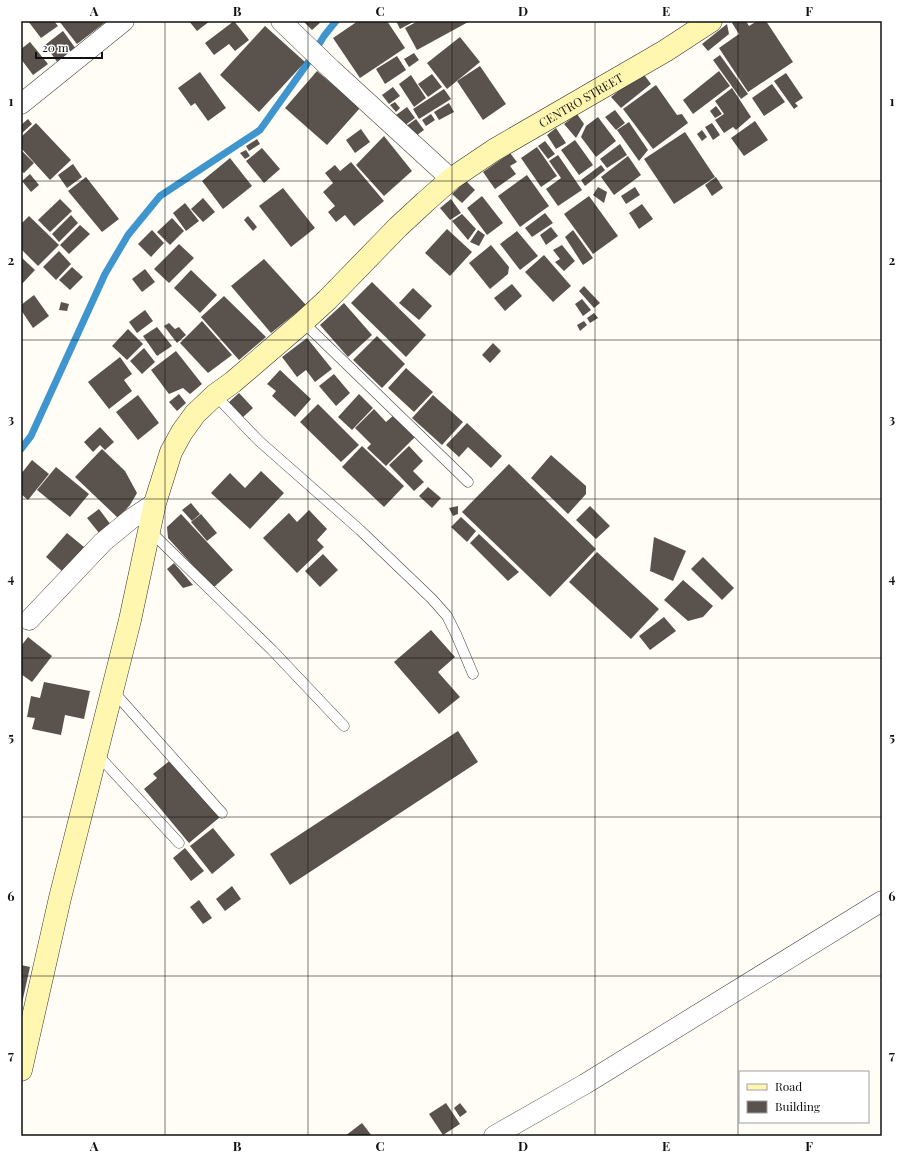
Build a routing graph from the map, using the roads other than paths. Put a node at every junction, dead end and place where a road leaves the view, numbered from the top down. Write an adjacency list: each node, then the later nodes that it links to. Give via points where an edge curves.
1 (124, 21): 4 (street)
2 (281, 21): 5 (street)
3 (711, 21): 5 (street, CENTRO STREET, via 665,52 494,150)
4 (21, 104)
5 (451, 179): 6 (street, CENTRO STREET)
6 (303, 322): 7 (street, CENTRO STREET); 8 (lane)
7 (215, 395): 9 (street, CENTRO STREET, via 195,414 171,452); 12 (lane, via 258,440 360,530 432,599 447,616)
8 (468, 482)
9 (156, 503): 10 (street, CENTRO STREET); 11 (street, via 103,542)
10 (150, 531): 13 (street, CENTRO STREET); 14 (lane, via 272,650)
11 (29, 620)
12 (473, 674)
13 (113, 691): 15 (street, CENTRO STREET); 16 (lane)
14 (344, 726)
15 (97, 754): 17 (lane); 19 (street, CENTRO STREET, via 60,898)
16 (222, 813)
17 (179, 843)
18 (882, 901): 20 (street, via 585,1084)
19 (21, 1070)
20 (494, 1136)

